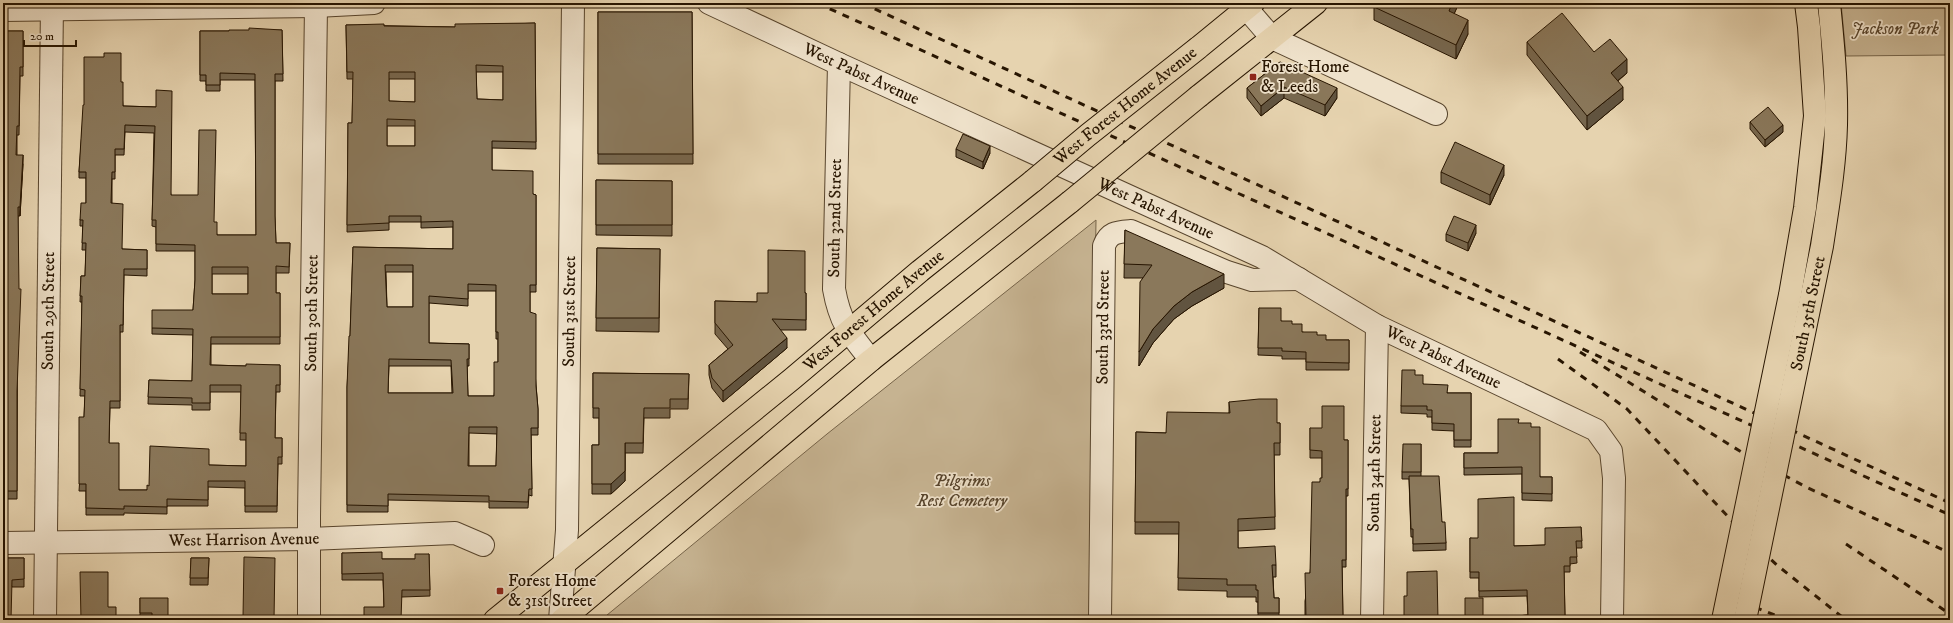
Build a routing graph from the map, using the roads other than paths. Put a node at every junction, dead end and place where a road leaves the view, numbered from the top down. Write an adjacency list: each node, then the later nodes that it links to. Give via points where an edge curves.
1 (374, 3): 8 (street)
2 (573, 3): 22 (street, South 31st Street, via 567,530)
3 (709, 3): 12 (street, West Pabst Avenue)
4 (1316, 3): 11 (main road, West Forest Home Avenue)
5 (1806, 3): 30 (main road, South 35th Street, bridge, via 1814,116 1805,208 1790,295)
6 (1829, 3): 31 (main road, South 35th Street, bridge, via 1835,55 1836,117 1831,187 1820,254)
7 (52, 6): 8 (street); 10 (street); 19 (street, South 29th Street)
8 (316, 6): 18 (street, South 30th Street)
9 (1250, 6): 11 (street); 16 (main road, West Forest Home Avenue, bridge, via 1088,134)
10 (3, 10)
11 (1272, 38): 13 (street); 17 (main road, West Forest Home Avenue, bridge)
12 (839, 64): 14 (street, West Pabst Avenue, via 1213,234 1262,257); 16 (street, South 32nd Street, via 834,289 840,317)
13 (1436, 114)
14 (1299, 279): 15 (street, West Pabst Avenue); 27 (street, South 33rd Street, via 1252,280 1131,231 1116,232 1107,238 1104,246)
15 (1377, 326): 28 (street, South 34th Street); 29 (street, West Pabst Avenue, via 1596,430 1611,451 1614,478)
16 (848, 332): 17 (street, South 32nd Street); 22 (main road, West Forest Home Avenue)
17 (871, 360): 26 (main road, West Forest Home Avenue)
18 (309, 539): 19 (street, West Harrison Avenue); 21 (street, West Harrison Avenue, via 455,533); 24 (street, South 30th Street)
19 (46, 542): 20 (street, West Harrison Avenue); 23 (street, South 29th Street)
20 (3, 543)
21 (483, 545)
22 (564, 564): 25 (main road, West Forest Home Avenue); 26 (street, South 31st Street)
23 (45, 620)
24 (309, 620)
25 (495, 620)
26 (561, 620)
27 (1100, 620)
28 (1372, 620)
29 (1612, 620)
30 (1723, 620)
31 (1745, 620)

